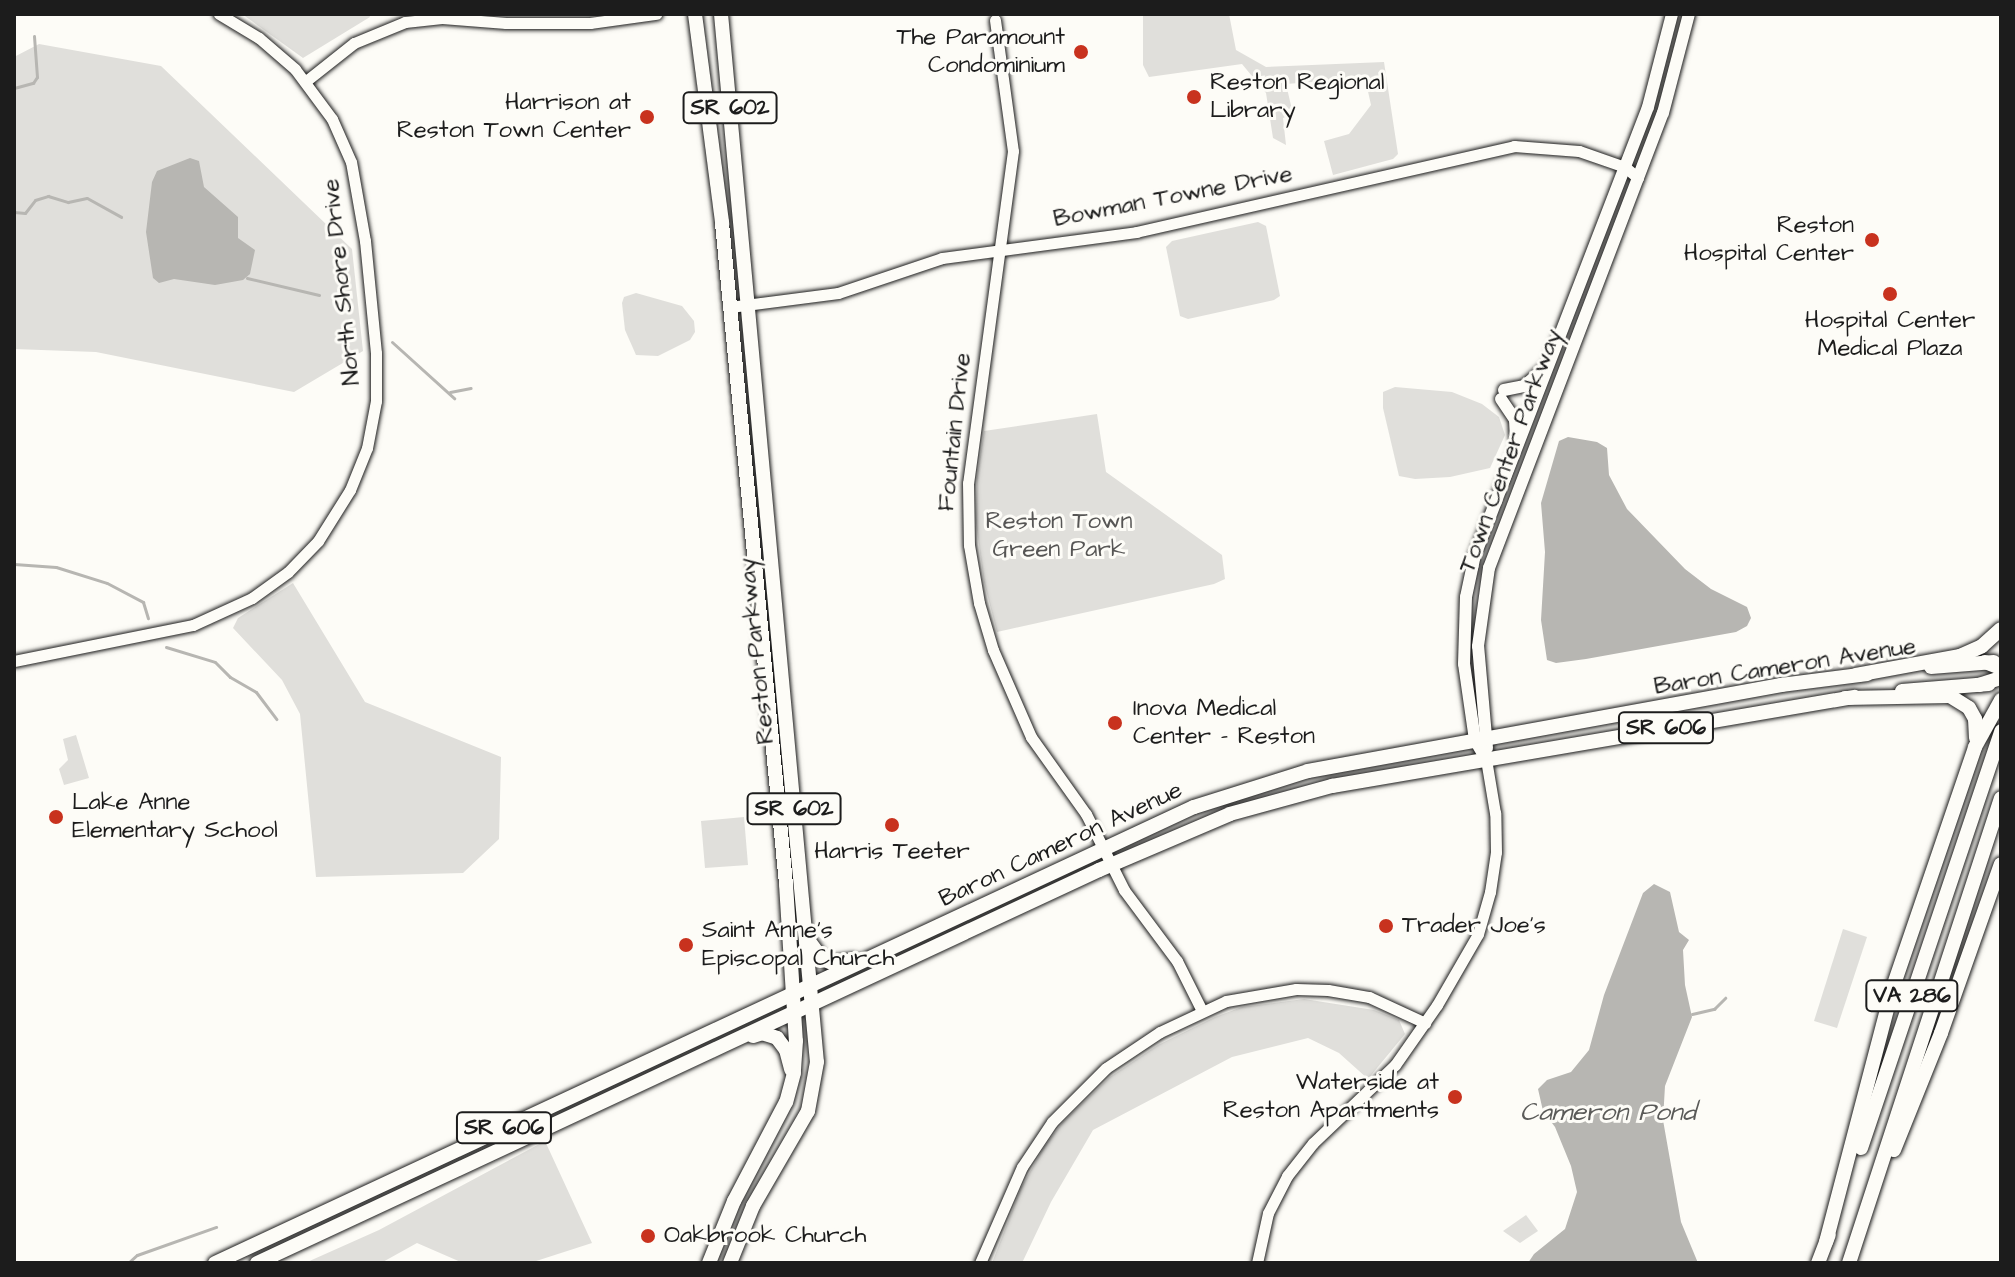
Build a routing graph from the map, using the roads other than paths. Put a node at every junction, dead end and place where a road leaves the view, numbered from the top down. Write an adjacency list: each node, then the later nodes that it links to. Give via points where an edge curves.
1 (219, 14): 10 (street, North Shore Drive, via 259,38)
2 (582, 14): 8 (street)
3 (656, 14): 8 (street, via 590,23)
4 (695, 14): 15 (main road, Reston Parkway / SR 602)
5 (721, 14): 14 (main road, Reston Parkway / SR 602)
6 (1672, 14): 11 (main road, Town Center Parkway, via 1659,72)
7 (1689, 14): 12 (main road, Town Center Parkway, via 1673,82)
8 (555, 17): 10 (street, via 506,23 442,18 405,22 354,43)
9 (995, 20): 13 (street, Fountain Drive, via 1013,151)
10 (306, 81): 19 (street, North Shore Drive, via 332,119 351,162 365,241 376,401 367,448 350,490 303,558 233,608 172,630)
11 (1625, 167): 12 (street, Bowman Towne Drive); 13 (street, Bowman Towne Drive, via 1569,149 1514,146 1136,232); 16 (main road, Town Center Parkway)
12 (1641, 172): 28 (main road, Town Center Parkway, via 1489,568 1478,646)
13 (1000, 249): 14 (street, Bowman Towne Drive, via 942,258 838,293); 32 (street, Fountain Drive, via 968,483 973,573 990,642 1031,737 1086,814)
14 (746, 305): 15 (street, Bowman Towne Drive); 35 (main road, Reston Parkway / SR 602)
15 (730, 307): 39 (main road, Reston Parkway / SR 602)
16 (1548, 364): 17 (main road, Town Center Parkway); 17 (main road, via 1533,381 1503,395 1515,420)
17 (1516, 448): 28 (main road, Town Center Parkway, via 1474,558 1466,597 1464,664)
18 (2001, 629): 23 (main road, via 1960,656)
19 (14, 661)
20 (2001, 661): 21 (main road, SR 606)
21 (1985, 662): 22 (main road); 23 (main road, Baron Cameron Avenue / SR 606)
22 (2001, 668)
23 (1856, 675): 28 (main road, Baron Cameron Avenue / SR 606)
24 (2001, 681): 25 (main road, Baron Cameron Avenue / SR 606)
25 (1845, 698): 29 (main road, via 1956,698 1975,719); 30 (main road, Baron Cameron Avenue / SR 606)
26 (2001, 700): 29 (main road)
27 (2001, 731): 47 (main road, VA 286)
28 (1482, 739): 30 (main road, Town Center Parkway); 32 (main road, Baron Cameron Avenue / SR 606, via 1308,771 1249,788)
29 (1975, 747): 47 (main road, via 1887,1009)
30 (1486, 759): 34 (main road, Baron Cameron Avenue / SR 606, via 1279,799 1204,824); 43 (street, via 1496,833 1488,902 1469,953)
31 (2001, 798): 55 (main road, VA 286)
32 (1103, 849): 34 (street, Fountain Drive); 36 (main road, Baron Cameron Avenue / SR 606)
33 (2001, 864): 55 (main road)
34 (1111, 865): 38 (main road, Baron Cameron Avenue / SR 606); 41 (street, Fountain Drive, via 1134,906 1177,961)
35 (806, 931): 36 (main road, via 822,959 832,963); 37 (main road, Reston Parkway / SR 602)
36 (869, 958): 37 (main road, Baron Cameron Avenue / SR 606)
37 (810, 984): 39 (main road, Baron Cameron Avenue / SR 606); 40 (main road, Reston Parkway / SR 602)
38 (845, 988): 40 (main road, Baron Cameron Avenue / SR 606); 45 (main road, via 825,1013)
39 (793, 992): 42 (main road, Reston Parkway / SR 602); 48 (main road, Baron Cameron Avenue / SR 606)
40 (812, 1004): 42 (main road, Baron Cameron Avenue / SR 606); 45 (main road, Reston Parkway / SR 602)
41 (1202, 1011): 43 (street, via 1254,994 1328,990 1369,997); 52 (street, via 1130,1050 1069,1103 1022,1167)
42 (793, 1013): 44 (main road, Baron Cameron Avenue / SR 606); 46 (main road, Reston Parkway / SR 602)
43 (1425, 1023): 53 (street, via 1380,1083 1290,1171 1268,1213)
44 (733, 1041): 46 (main road, via 762,1033 777,1038 789,1061); 49 (main road, Baron Cameron Avenue / SR 606)
45 (817, 1062): 51 (main road, Reston Parkway / SR 602, via 808,1111 753,1206)
46 (792, 1083): 50 (main road, Reston Parkway / SR 602)
47 (1826, 1242): 54 (main road, VA 286)
48 (215, 1263)
49 (257, 1263)
50 (709, 1263)
51 (730, 1263)
52 (980, 1263)
53 (1257, 1263)
54 (1818, 1263)
55 (1850, 1263)

